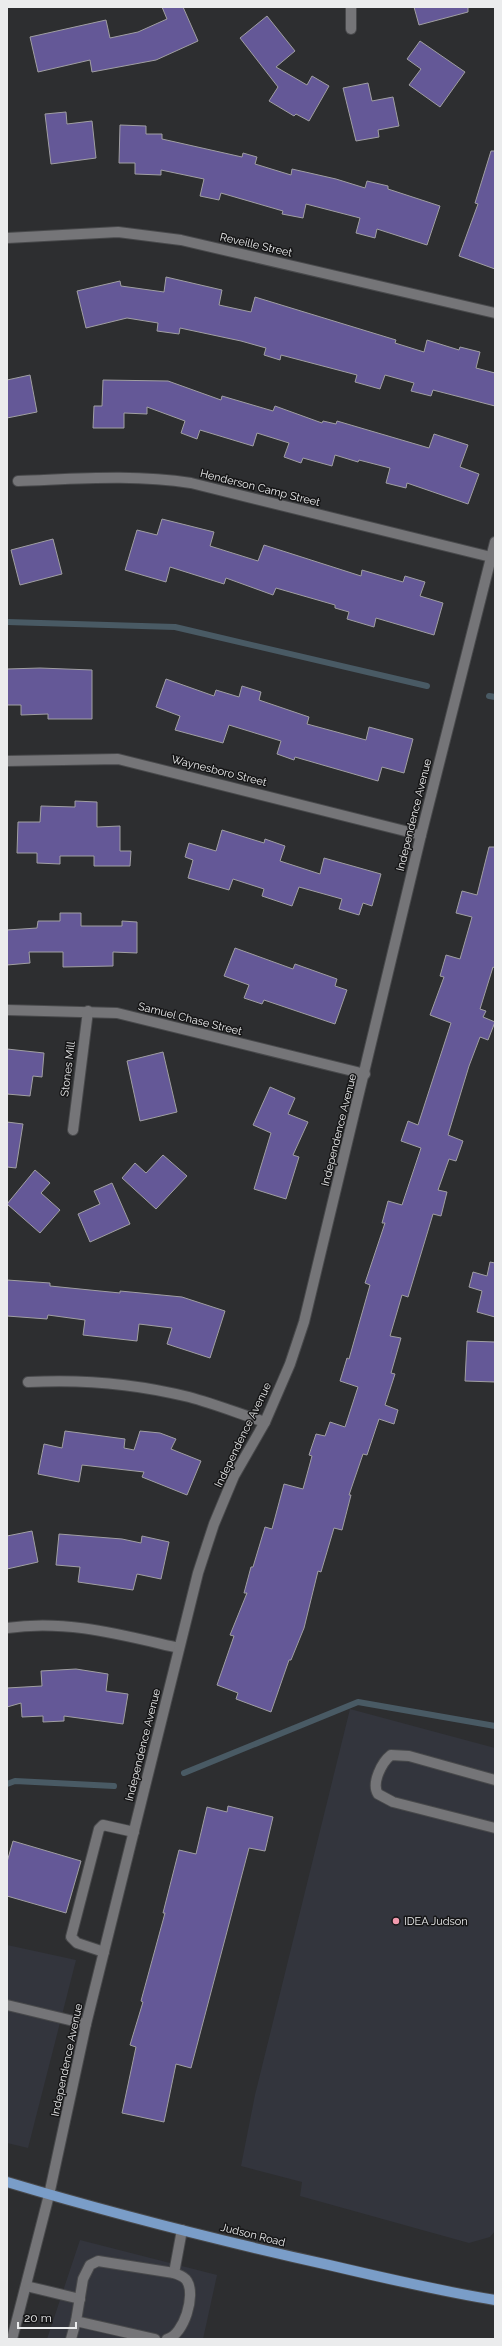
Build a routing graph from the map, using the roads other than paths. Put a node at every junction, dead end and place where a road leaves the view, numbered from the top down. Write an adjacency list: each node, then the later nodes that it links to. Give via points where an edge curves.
1 (351, 7): 2 (street)
2 (351, 29)
3 (7, 238): 4 (street, Reveille Street, via 118,232 181,240)
4 (495, 313)
5 (18, 481): 7 (street, Henderson Camp Street, via 128,477 191,483)
6 (495, 542): 7 (street, Independence Avenue)
7 (491, 557): 9 (street, Independence Avenue)
8 (7, 761): 9 (street, Waynesboro Street, via 118,759)
9 (421, 835): 12 (street, Independence Avenue)
10 (7, 1010): 11 (street, Samuel Chase Street)
11 (88, 1011): 12 (street, Samuel Chase Street, via 117,1013); 13 (street, Stones Mill)
12 (364, 1074): 15 (street, Independence Avenue, via 304,1322 290,1364)
13 (73, 1130)
14 (28, 1382): 15 (street, via 63,1380 126,1385 189,1397)
15 (265, 1422): 17 (street, Independence Avenue, via 234,1476 214,1524)
16 (7, 1628): 17 (street, via 27,1625 93,1628)
17 (179, 1648): 20 (street, Independence Avenue)
18 (495, 1780): 19 (street, via 409,1756 391,1754 385,1760 375,1783 378,1794 393,1802)
19 (495, 1828)
20 (134, 1832): 21 (street, Independence Avenue); 21 (street, via 103,1825 99,1829 71,1937 77,1944)
21 (104, 1952): 23 (street, Independence Avenue)
22 (7, 2005): 23 (street)
23 (86, 2024): 25 (street, Independence Avenue)
24 (7, 2182): 25 (main road, Judson Road)
25 (48, 2194): 26 (main road, Judson Road); 28 (street, Independence Avenue)
26 (182, 2230): 27 (street); 30 (main road, Judson Road, via 458,2294)
27 (174, 2272): 29 (street, via 98,2261 90,2265 83,2279); 35 (street, via 188,2282 190,2291 181,2328 174,2337)
28 (26, 2286): 29 (street); 32 (street, Independence Avenue)
29 (80, 2299): 31 (street)
30 (495, 2300)
31 (76, 2321): 33 (street); 34 (street)
32 (12, 2339)
33 (71, 2339)
34 (155, 2339)
35 (167, 2339)

